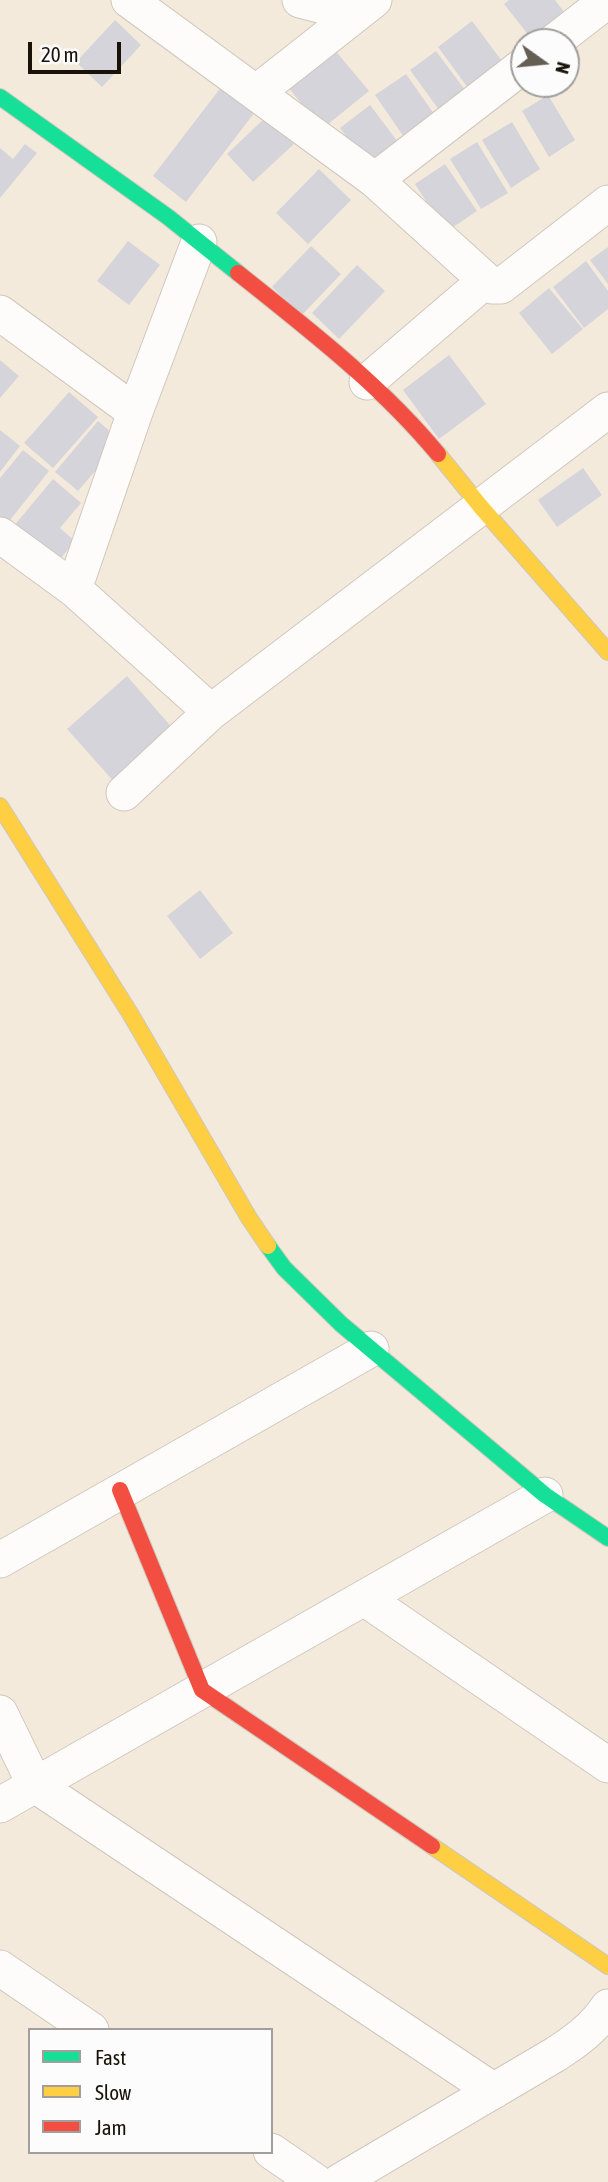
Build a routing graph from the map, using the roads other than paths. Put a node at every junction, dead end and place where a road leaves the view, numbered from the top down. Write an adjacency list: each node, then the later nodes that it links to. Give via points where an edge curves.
1 (128, 0): 7 (street)
2 (300, 0): 4 (street)
3 (608, 0): 5 (street)
4 (365, 7): 7 (street)
5 (572, 28)
6 (510, 76): 9 (street)
7 (257, 93): 9 (street)
8 (0, 97): 11 (street)
9 (375, 180): 12 (street)
10 (608, 203): 12 (street, via 501,286)
11 (198, 242): 14 (street); 16 (street)
12 (485, 281): 14 (street)
13 (0, 313): 16 (street)
14 (367, 382): 17 (street, via 411,421)
15 (608, 410): 17 (street)
16 (135, 412): 19 (street)
17 (481, 507): 20 (street); 21 (street)
18 (0, 535): 19 (street)
19 (74, 589): 21 (street)
20 (608, 652)
21 (211, 712): 22 (street)
22 (124, 793)
23 (0, 806): 24 (street, via 131,1015 249,1218 284,1268)
24 (371, 1349): 25 (street); 26 (street)
25 (120, 1490): 28 (street); 30 (street)
26 (545, 1495): 27 (street); 29 (street)
27 (608, 1538)
28 (0, 1560)
29 (364, 1598): 30 (street); 32 (street)
30 (202, 1690): 33 (street); 35 (street)
31 (0, 1713): 33 (street)
32 (608, 1765)
33 (35, 1785): 34 (street); 39 (street)
34 (0, 1804)
35 (608, 1966)
36 (0, 1968): 38 (street)
37 (608, 2007): 39 (street, via 583,2036)
38 (88, 2028)
39 (494, 2091): 42 (street)
40 (273, 2152): 41 (street)
41 (316, 2182)
42 (339, 2182)

